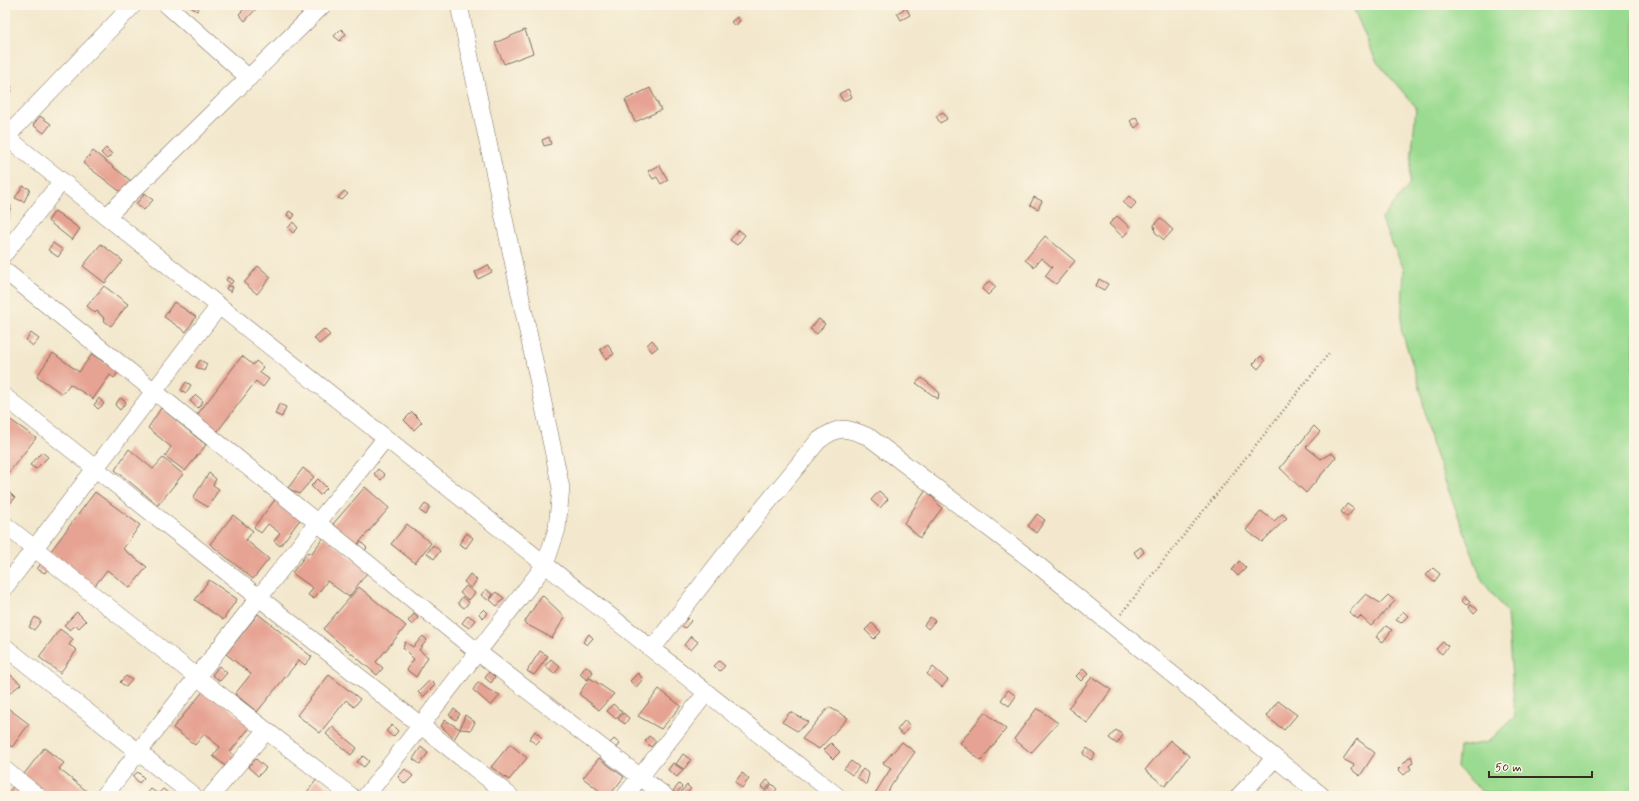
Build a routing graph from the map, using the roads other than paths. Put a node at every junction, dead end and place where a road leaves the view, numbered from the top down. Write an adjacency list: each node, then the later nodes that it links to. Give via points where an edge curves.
1 (133, 5): 6 (street)
2 (167, 5): 5 (street)
3 (323, 5): 5 (street)
4 (459, 5): 19 (street, via 561,488 557,528)
5 (249, 78): 8 (street)
6 (6, 137): 7 (street)
7 (62, 181): 8 (street); 9 (street)
8 (107, 216): 11 (street)
9 (5, 253)
10 (5, 271): 12 (street)
11 (219, 306): 12 (street); 14 (street)
12 (155, 392): 15 (street); 16 (street)
13 (5, 396): 15 (street)
14 (385, 439): 16 (street); 19 (street)
15 (96, 469): 18 (street); 21 (street)
16 (318, 522): 21 (street); 24 (street)
17 (5, 525): 18 (street)
18 (34, 549): 20 (street); 25 (street)
19 (545, 565): 23 (street); 24 (street)
20 (5, 587)
21 (260, 598): 25 (street); 27 (street)
22 (5, 647): 29 (street)
23 (652, 649): 26 (street); 30 (street, via 818,440 830,431 850,428 869,437 1034,562)
24 (479, 653): 27 (street); 32 (street)
25 (197, 677): 28 (street); 29 (street)
26 (707, 692): 32 (street); 42 (street)
27 (421, 726): 38 (street); 39 (street)
28 (266, 731): 36 (street); 37 (street)
29 (138, 752): 34 (street); 35 (street)
30 (1275, 758): 43 (street); 44 (street)
31 (5, 770): 33 (street)
32 (640, 776): 40 (street); 41 (street)
33 (38, 796)
34 (104, 796)
35 (194, 796)
36 (211, 796)
37 (350, 796)
38 (366, 796)
39 (510, 796)
40 (625, 796)
41 (665, 796)
42 (837, 796)
43 (1239, 796)
44 (1322, 796)

